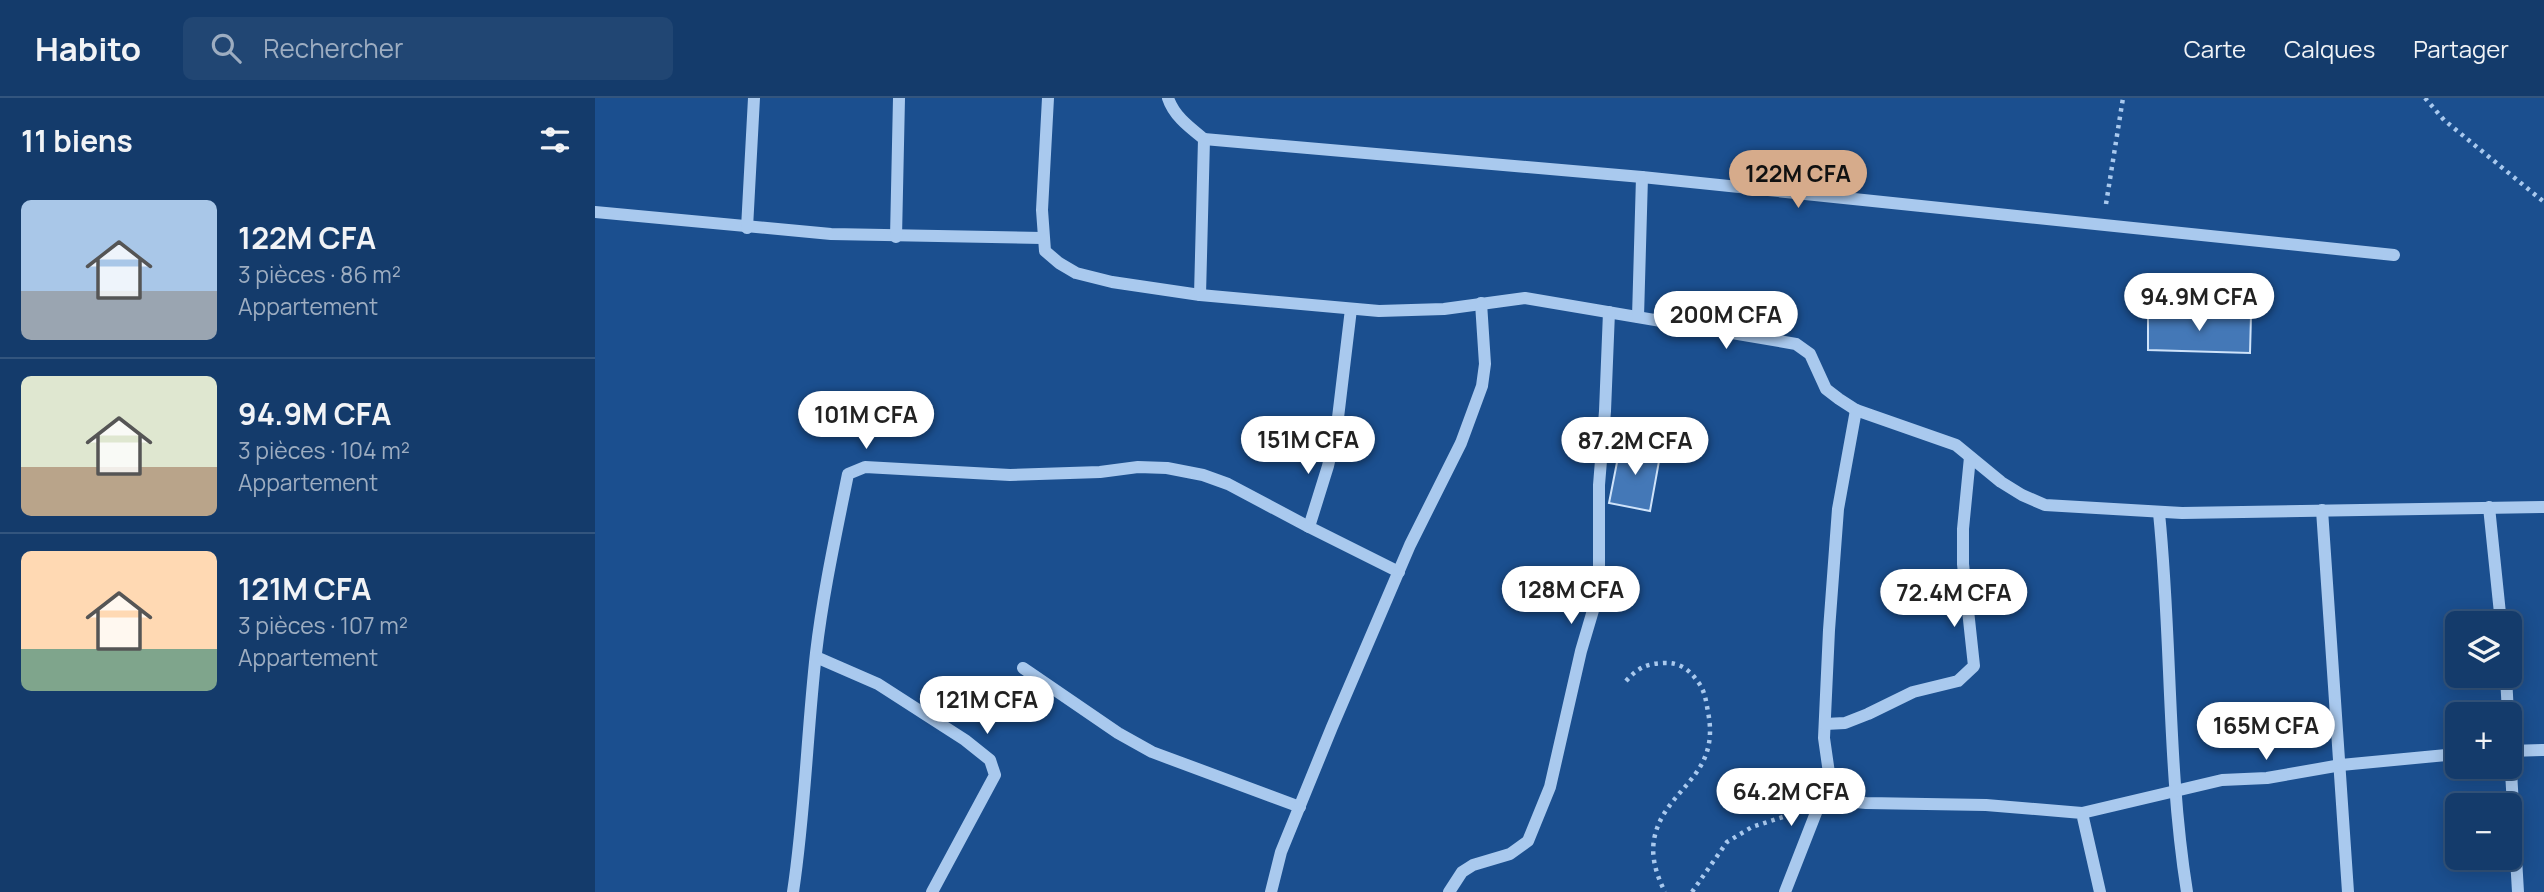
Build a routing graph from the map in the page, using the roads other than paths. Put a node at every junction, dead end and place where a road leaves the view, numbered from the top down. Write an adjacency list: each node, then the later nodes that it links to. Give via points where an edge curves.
1 (754, 98): 8 (street)
2 (899, 98): 9 (street)
3 (1048, 98): 10 (street)
4 (1168, 98): 5 (street, via 1172,109)
5 (1204, 139): 6 (street); 12 (street)
6 (1641, 177): 11 (street); 16 (street)
7 (595, 212): 8 (street)
8 (747, 228): 9 (street)
9 (897, 237): 10 (street)
10 (1042, 238): 12 (street, via 1045,251 1076,272)
11 (2394, 255)
12 (1200, 295): 14 (street)
13 (1481, 303): 14 (street, via 1444,309); 15 (street, via 1525,298); 24 (street, via 1482,386 1461,443)
14 (1351, 309): 23 (street, via 1337,426)
15 (1609, 312): 16 (street); 41 (street, via 1599,485 1599,580 1550,787 1528,841 1510,854 1462,872)
16 (1638, 317): 17 (street, via 1795,344 1809,354 1826,389)
17 (1856, 410): 18 (street, via 1948,442); 28 (street, via 1836,533)
18 (1970, 457): 22 (street, via 2001,482 2045,505); 28 (street, via 1963,564 1974,666 1958,681 1913,692 1845,723)
19 (2489, 507): 20 (street); 21 (street); 25 (street)
20 (2544, 507)
21 (2322, 510): 22 (street); 32 (street)
22 (2159, 513): 35 (street)
23 (1309, 527): 24 (street); 26 (street, via 1228,484 1167,468 1010,475 857,469 848,474)
24 (1399, 572): 36 (street)
25 (2500, 611)
26 (816, 657): 38 (street); 39 (street, via 878,684 990,760 995,775)
27 (1023, 668): 36 (street, via 1152,752)
28 (1825, 724): 33 (street)
29 (2544, 750): 30 (street)
30 (2522, 751)
31 (2445, 755): 32 (street)
32 (2341, 765): 35 (street); 45 (street)
33 (1828, 775): 37 (street, via 1832,794 1845,801); 42 (street)
34 (2512, 779): 46 (street)
35 (2177, 789): 37 (street); 44 (street)
36 (1300, 807): 40 (street)
37 (2082, 813): 43 (street)
38 (793, 892)
39 (932, 892)
40 (1271, 892)
41 (1449, 892)
42 (1785, 892)
43 (2100, 892)
44 (2187, 892)
45 (2348, 892)
46 (2518, 892)

